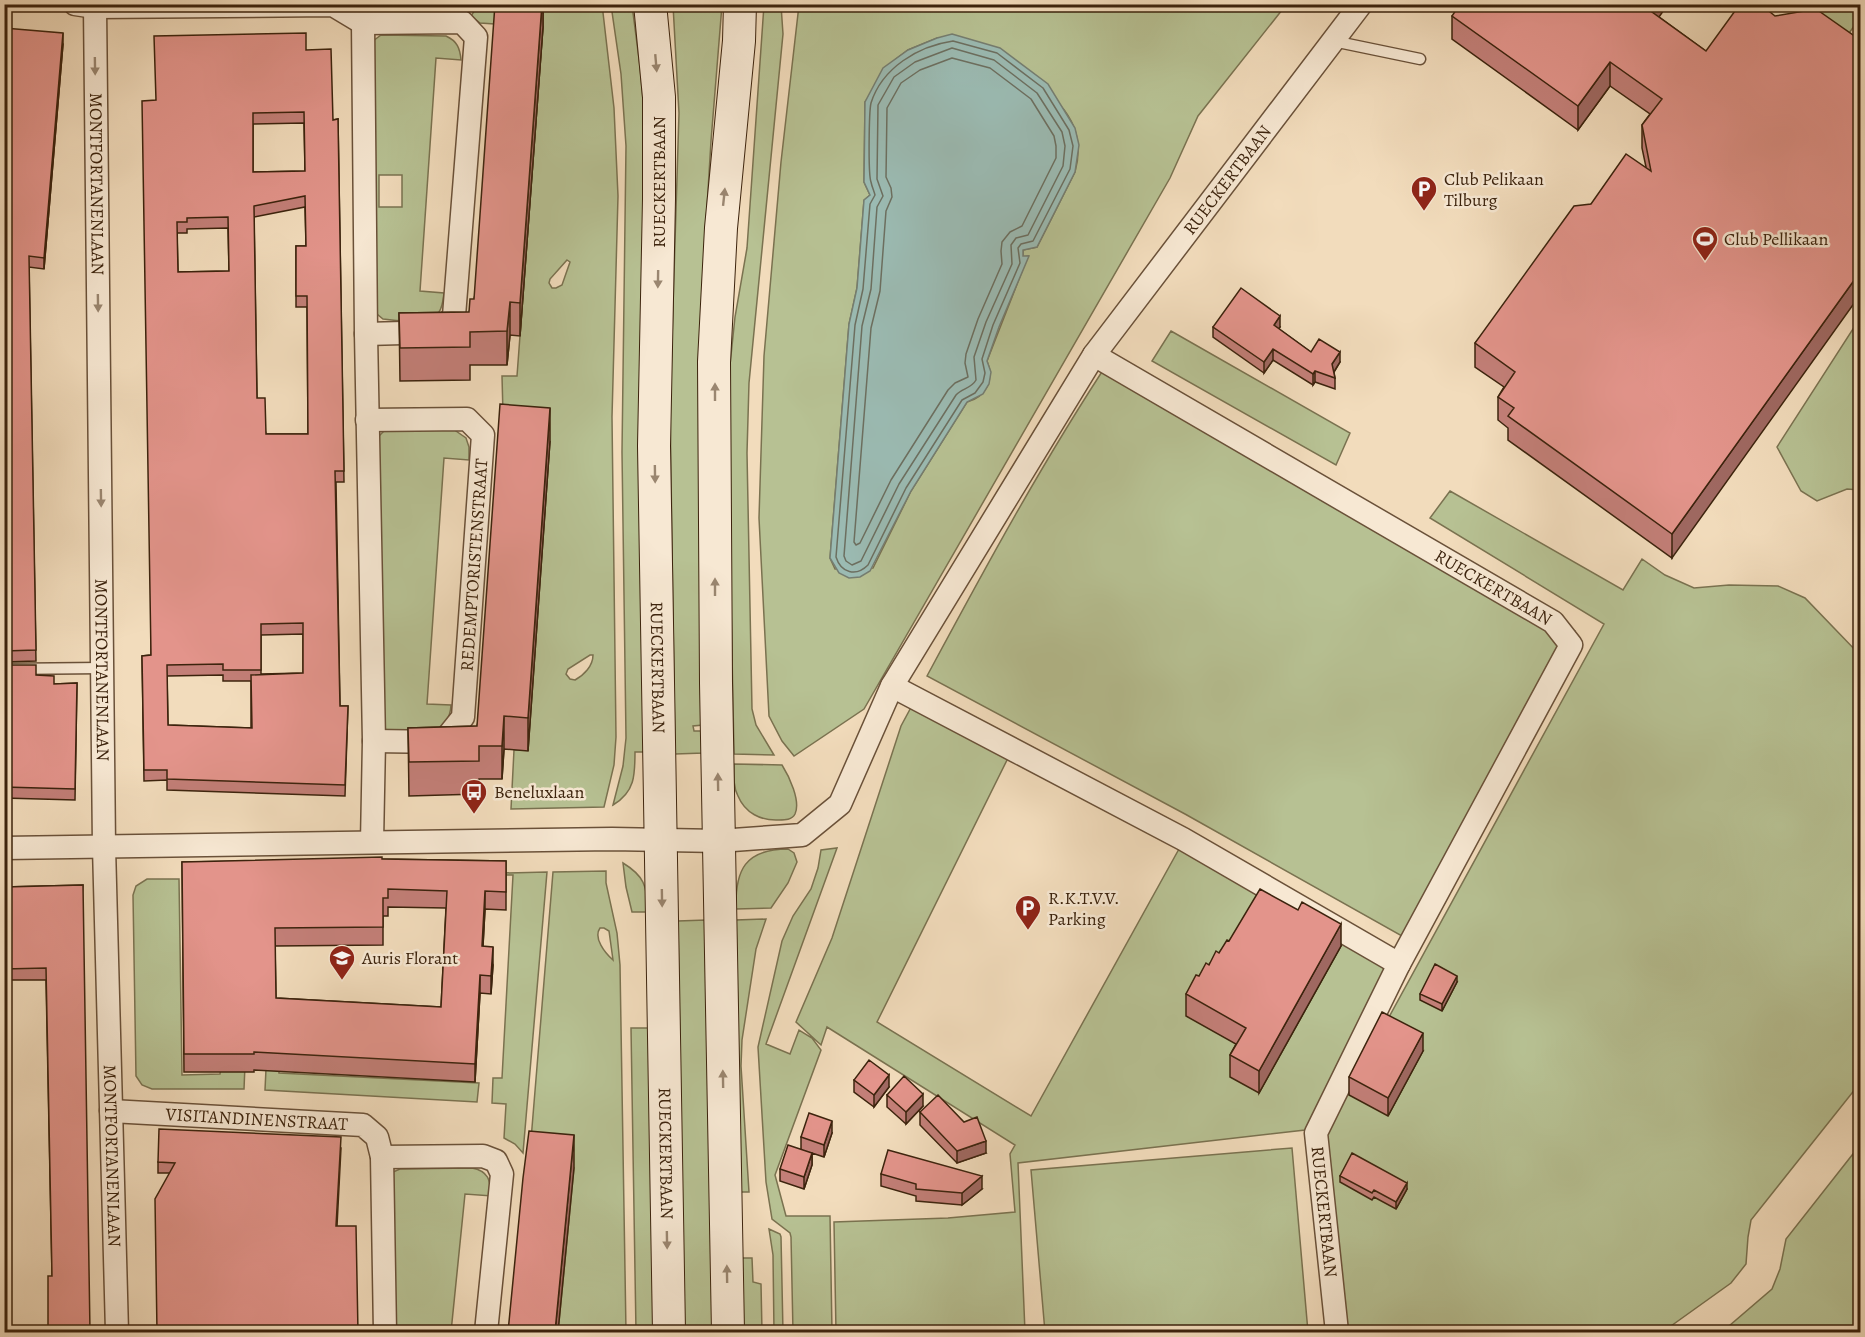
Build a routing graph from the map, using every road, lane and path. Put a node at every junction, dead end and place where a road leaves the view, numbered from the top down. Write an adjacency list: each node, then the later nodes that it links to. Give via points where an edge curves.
1 (650, 4): 15 (main road, RUECKERTBAAN, one-way to 15, via 659,109 654,446)
2 (740, 4): 16 (main road, one-way to 2, via 714,362)
3 (1362, 4): 6 (street, RUECKERTBAAN)
4 (85, 6): 5 (street, via 333,5); 11 (street, MONTFORTANENLAAN, one-way to 11)
5 (363, 23): 8 (street); 8 (street, via 462,22 476,37 454,316 440,332)
6 (1334, 41): 7 (lane); 9 (street, RUECKERTBAAN)
7 (1420, 59)
8 (366, 334): 10 (street)
9 (1094, 355): 13 (street, RUECKERTBAAN); 20 (street, RUECKERTBAAN, via 1553,622 1571,645)
10 (367, 420): 14 (street); 14 (street, REDEMPTORISTENSTRAAT, via 467,419 483,435 463,717 443,742)
11 (102, 666): 12 (lane); 18 (street, MONTFORTANENLAAN)
12 (4, 669)
13 (892, 686): 16 (street, RUECKERTBAAN, via 840,804 802,836); 20 (street, via 1184,839)
14 (374, 741): 17 (street)
15 (660, 840): 16 (street, RUECKERTBAAN); 17 (street); 26 (main road, RUECKERTBAAN, one-way to 26)
16 (719, 841): 27 (main road, one-way to 16)
17 (372, 842): 18 (street)
18 (105, 847): 19 (street); 21 (street, MONTFORTANENLAAN)
19 (4, 848)
20 (1400, 964): 28 (street, RUECKERTBAAN, via 1316,1133)
21 (111, 1112): 22 (street, VISITANDINENSTRAAT, via 363,1125 377,1137); 23 (street, MONTFORTANENLAAN)
22 (382, 1157): 24 (street); 25 (street, via 483,1156 496,1161 502,1174)
23 (117, 1332)
24 (385, 1332)
25 (486, 1332)
26 (669, 1332)
27 (728, 1332)
28 (1337, 1332)

